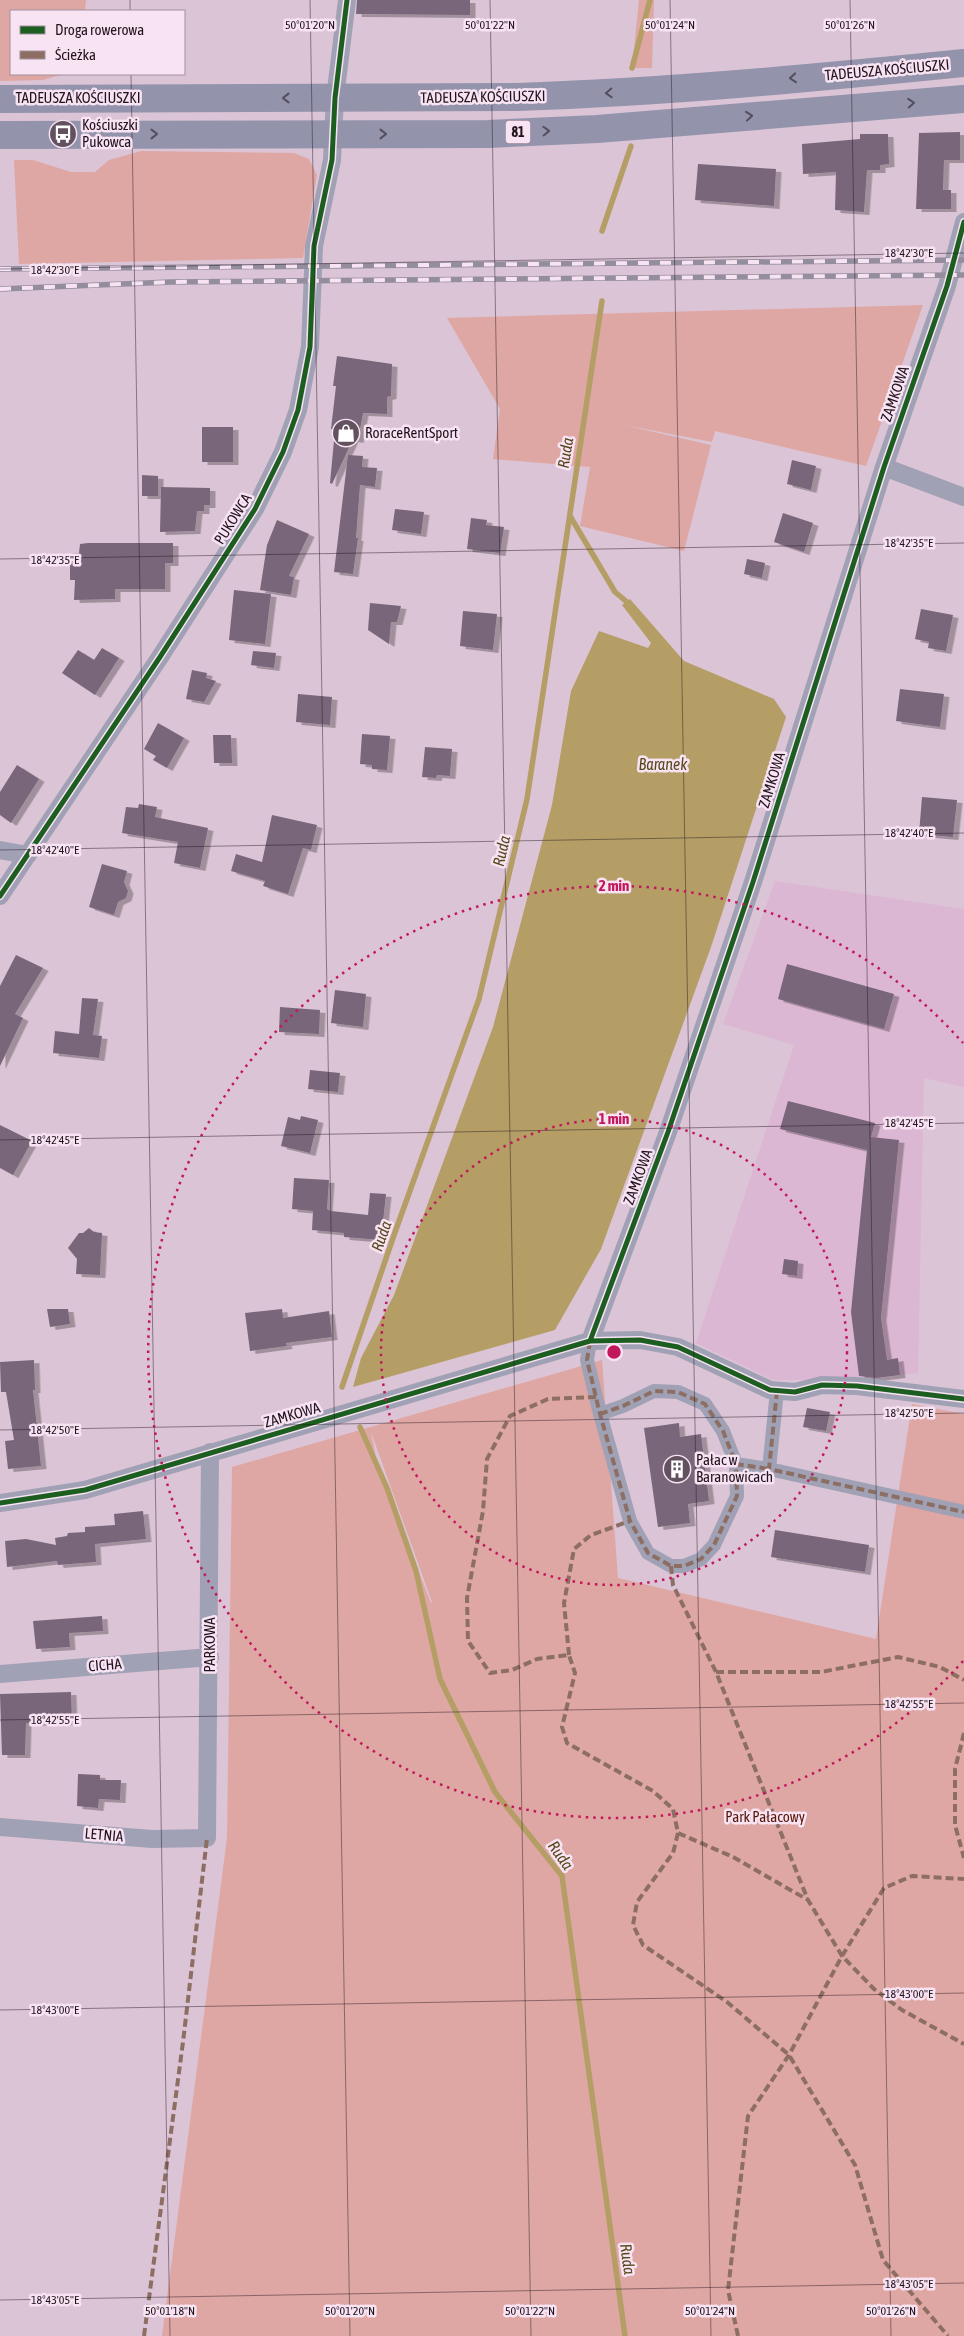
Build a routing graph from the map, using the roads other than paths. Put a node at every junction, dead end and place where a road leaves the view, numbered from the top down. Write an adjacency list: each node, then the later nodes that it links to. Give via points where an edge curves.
1 (346, 0): 3 (street, PUKOWCA)
2 (964, 63): 3 (main road, TADEUSZA KOŚCIUSZKI, one-way to 3, via 722,86 586,94)
3 (335, 98): 4 (main road, TADEUSZA KOŚCIUSZKI, one-way to 4); 7 (street, PUKOWCA)
4 (0, 99)
5 (964, 99): 7 (main road, 81, one-way to 5, via 488,134 596,129)
6 (0, 134): 7 (main road, 81, one-way to 7)
7 (334, 134): 12 (street, PUKOWCA, via 332,160 314,246 310,347 298,410 283,452 255,509)
8 (964, 222): 9 (street, ZAMKOWA, via 947,286)
9 (884, 467): 10 (street); 14 (street, ZAMKOWA, via 753,882 668,1132)
10 (964, 497)
11 (0, 850): 12 (street)
12 (28, 856): 13 (street, PUKOWCA)
13 (0, 896)
14 (590, 1341): 15 (street, ZAMKOWA, via 640,1340 678,1348); 17 (street, via 587,1360); 18 (street, ZAMKOWA)
15 (777, 1391): 16 (street, ZAMKOWA, via 795,1392 822,1385 857,1386); 20 (street)
16 (964, 1399)
17 (600, 1414): 19 (street, via 654,1391 678,1392 705,1404 723,1431); 19 (street, via 630,1521 648,1553 670,1566 684,1566 701,1559 714,1545 737,1496)
18 (210, 1452): 21 (street, ZAMKOWA, via 85,1490); 23 (street, PARKOWA)
19 (736, 1464): 20 (street)
20 (769, 1469): 22 (street)
21 (0, 1503)
22 (964, 1512)
23 (210, 1657): 24 (street, CICHA); 26 (street, PARKOWA)
24 (0, 1674)
25 (0, 1827): 26 (street, LETNIA, via 152,1839)
26 (207, 1838)

